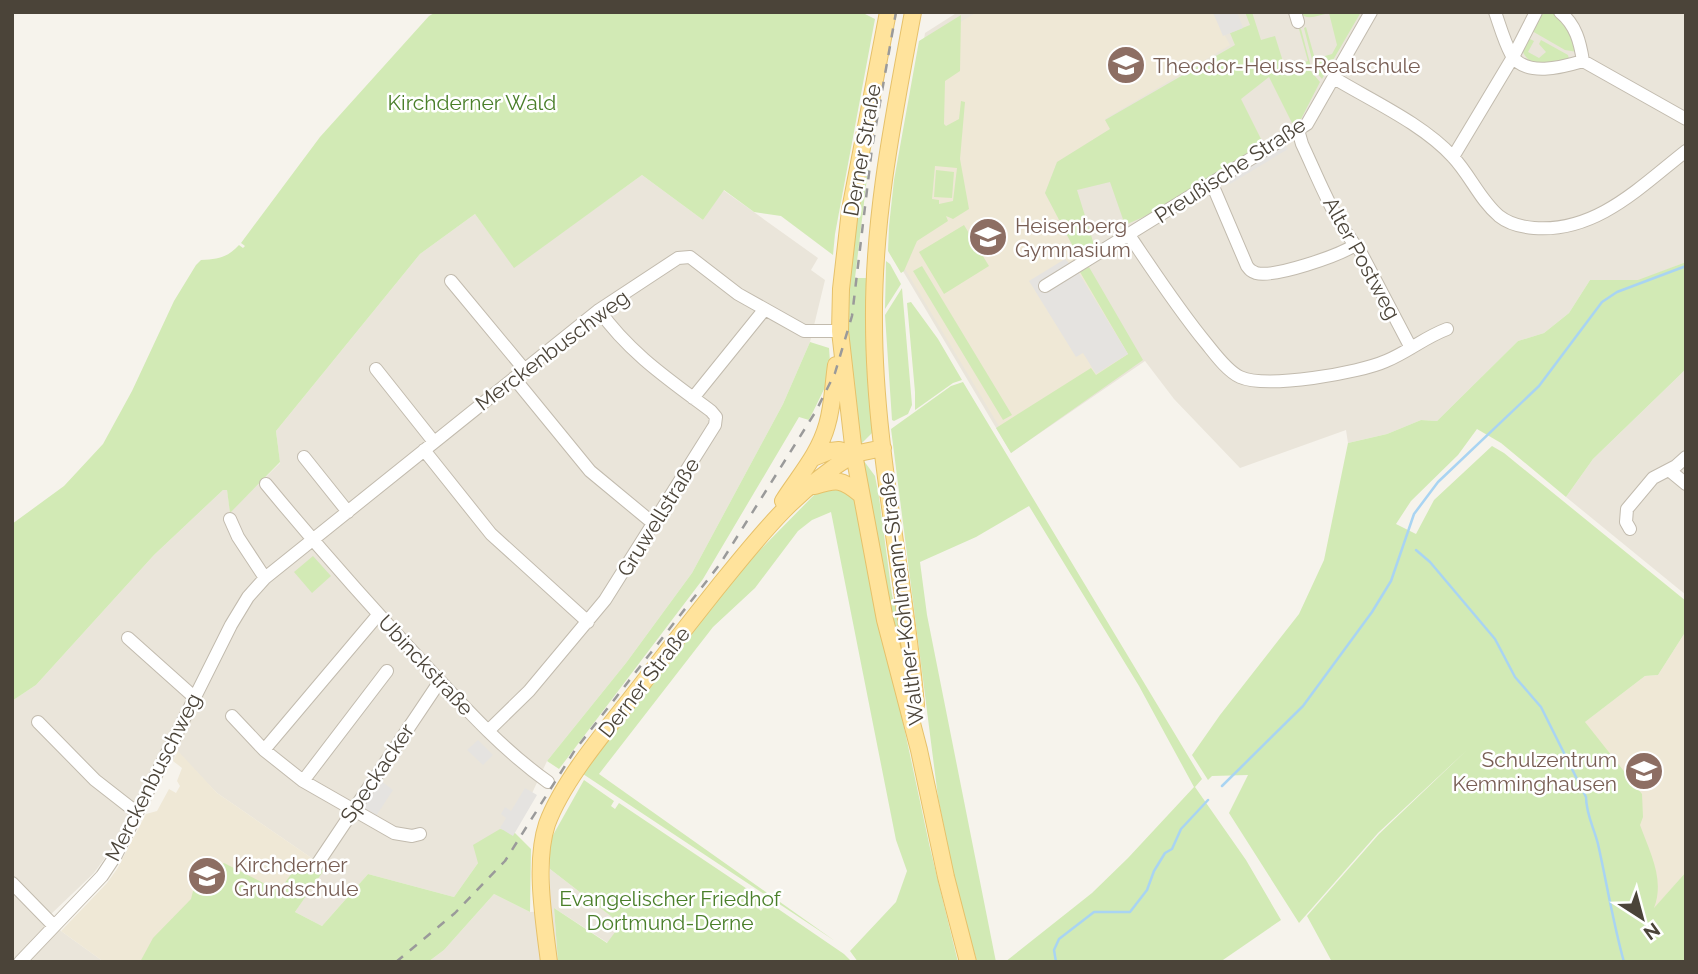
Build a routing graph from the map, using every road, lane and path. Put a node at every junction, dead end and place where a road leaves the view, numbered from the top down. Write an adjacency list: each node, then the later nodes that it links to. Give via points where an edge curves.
1 (888, 12): 22 (main road, Derner Straße, via 850,210)
2 (913, 12): 28 (main road, Derner Straße, via 877,235 874,324)
3 (1371, 12): 9 (street, Preußische Straße)
4 (1495, 12): 7 (street)
5 (1536, 12): 7 (street)
6 (1560, 12): 8 (street, via 1575,29)
7 (1513, 57): 8 (street, via 1545,69); 13 (street)
8 (1583, 61): 10 (street)
9 (1334, 78): 11 (street, Preußische Straße, via 1307,124); 13 (street, via 1407,121)
10 (1686, 119)
11 (1298, 130): 14 (street, Preußische Straße); 16 (street, Alter Postweg, via 1318,179)
12 (1686, 151): 13 (street, via 1610,210 1576,224 1546,229 1516,225 1499,216)
13 (1453, 157)
14 (1212, 184): 15 (street, Preußische Straße); 16 (street, via 1252,271 1303,266)
15 (1129, 235): 18 (street, Preußische Straße); 23 (street, via 1177,308 1239,377 1329,377 1367,368)
16 (1355, 246): 23 (street, Alter Postweg)
17 (451, 281): 25 (street)
18 (1045, 285)
19 (599, 310): 20 (street, Merckenbuschweg, via 684,257 696,260); 25 (street, Merckenbuschweg); 26 (street, Gruwellstraße, via 643,359)
20 (764, 310): 22 (street, Merckenbuschweg, via 804,331); 26 (street)
21 (1447, 329): 23 (street)
22 (840, 331): 29 (main road, Walther-Kohlmann-Straße); 32 (main road, via 829,417)
23 (1411, 348)
24 (376, 369): 27 (street)
25 (519, 373): 27 (street, Merckenbuschweg); 41 (street, via 590,471)
26 (693, 398): 41 (street, Gruwellstraße, via 712,411 715,425)
27 (429, 446): 38 (street, Merckenbuschweg); 46 (street, via 491,534)
28 (883, 448): 29 (main road); 55 (main road, Walther-Kohlmann-Straße)
29 (854, 454): 32 (main road, via 839,450); 36 (main road, Derner Straße); 37 (main road, Walther-Kohlmann-Straße)
30 (304, 457): 38 (street)
31 (1686, 457): 33 (street)
32 (813, 458): 40 (main road)
33 (1669, 470): 35 (street); 42 (street, via 1653,478 1628,509)
34 (266, 484): 43 (street)
35 (1686, 484)
36 (806, 489): 37 (main road, via 838,481); 40 (main road, Derner Straße)
37 (860, 494): 55 (main road, Walther-Kohlmann-Straße, via 885,620)
38 (348, 512): 43 (street, Merckenbuschweg)
39 (230, 519): 44 (street)
40 (772, 520): 65 (main road, Derner Straße, via 607,729 554,811 545,834 542,864)
41 (654, 524): 46 (street, Gruwellstraße)
42 (1630, 529)
43 (312, 541): 44 (street, Merckenbuschweg); 45 (street, Ubinckstraße)
44 (265, 578): 50 (street, Merckenbuschweg, via 231,625)
45 (378, 615): 49 (street, Ubinckstraße); 54 (street)
46 (588, 622): 53 (street, Gruwellstraße)
47 (128, 638): 50 (street)
48 (387, 671): 56 (street)
49 (440, 681): 53 (street, Ubinckstraße); 58 (street, Speckacker)
50 (194, 697): 59 (street, Merckenbuschweg)
51 (232, 716): 54 (street)
52 (38, 722): 59 (street, via 94,780)
53 (488, 731): 57 (street, Ubinckstraße)
54 (264, 750): 56 (street)
55 (919, 750): 66 (main road, Walther-Kohlmann-Straße)
56 (303, 780): 58 (street)
57 (548, 782)
58 (353, 808): 60 (street, via 394,834); 61 (street, Speckacker)
59 (136, 812): 63 (street, Merckenbuschweg, via 102,876)
60 (419, 834)
61 (316, 866)
62 (12, 883): 63 (street)
63 (54, 926): 64 (street, Merckenbuschweg)
64 (20, 962)
65 (549, 962)
66 (968, 962)

